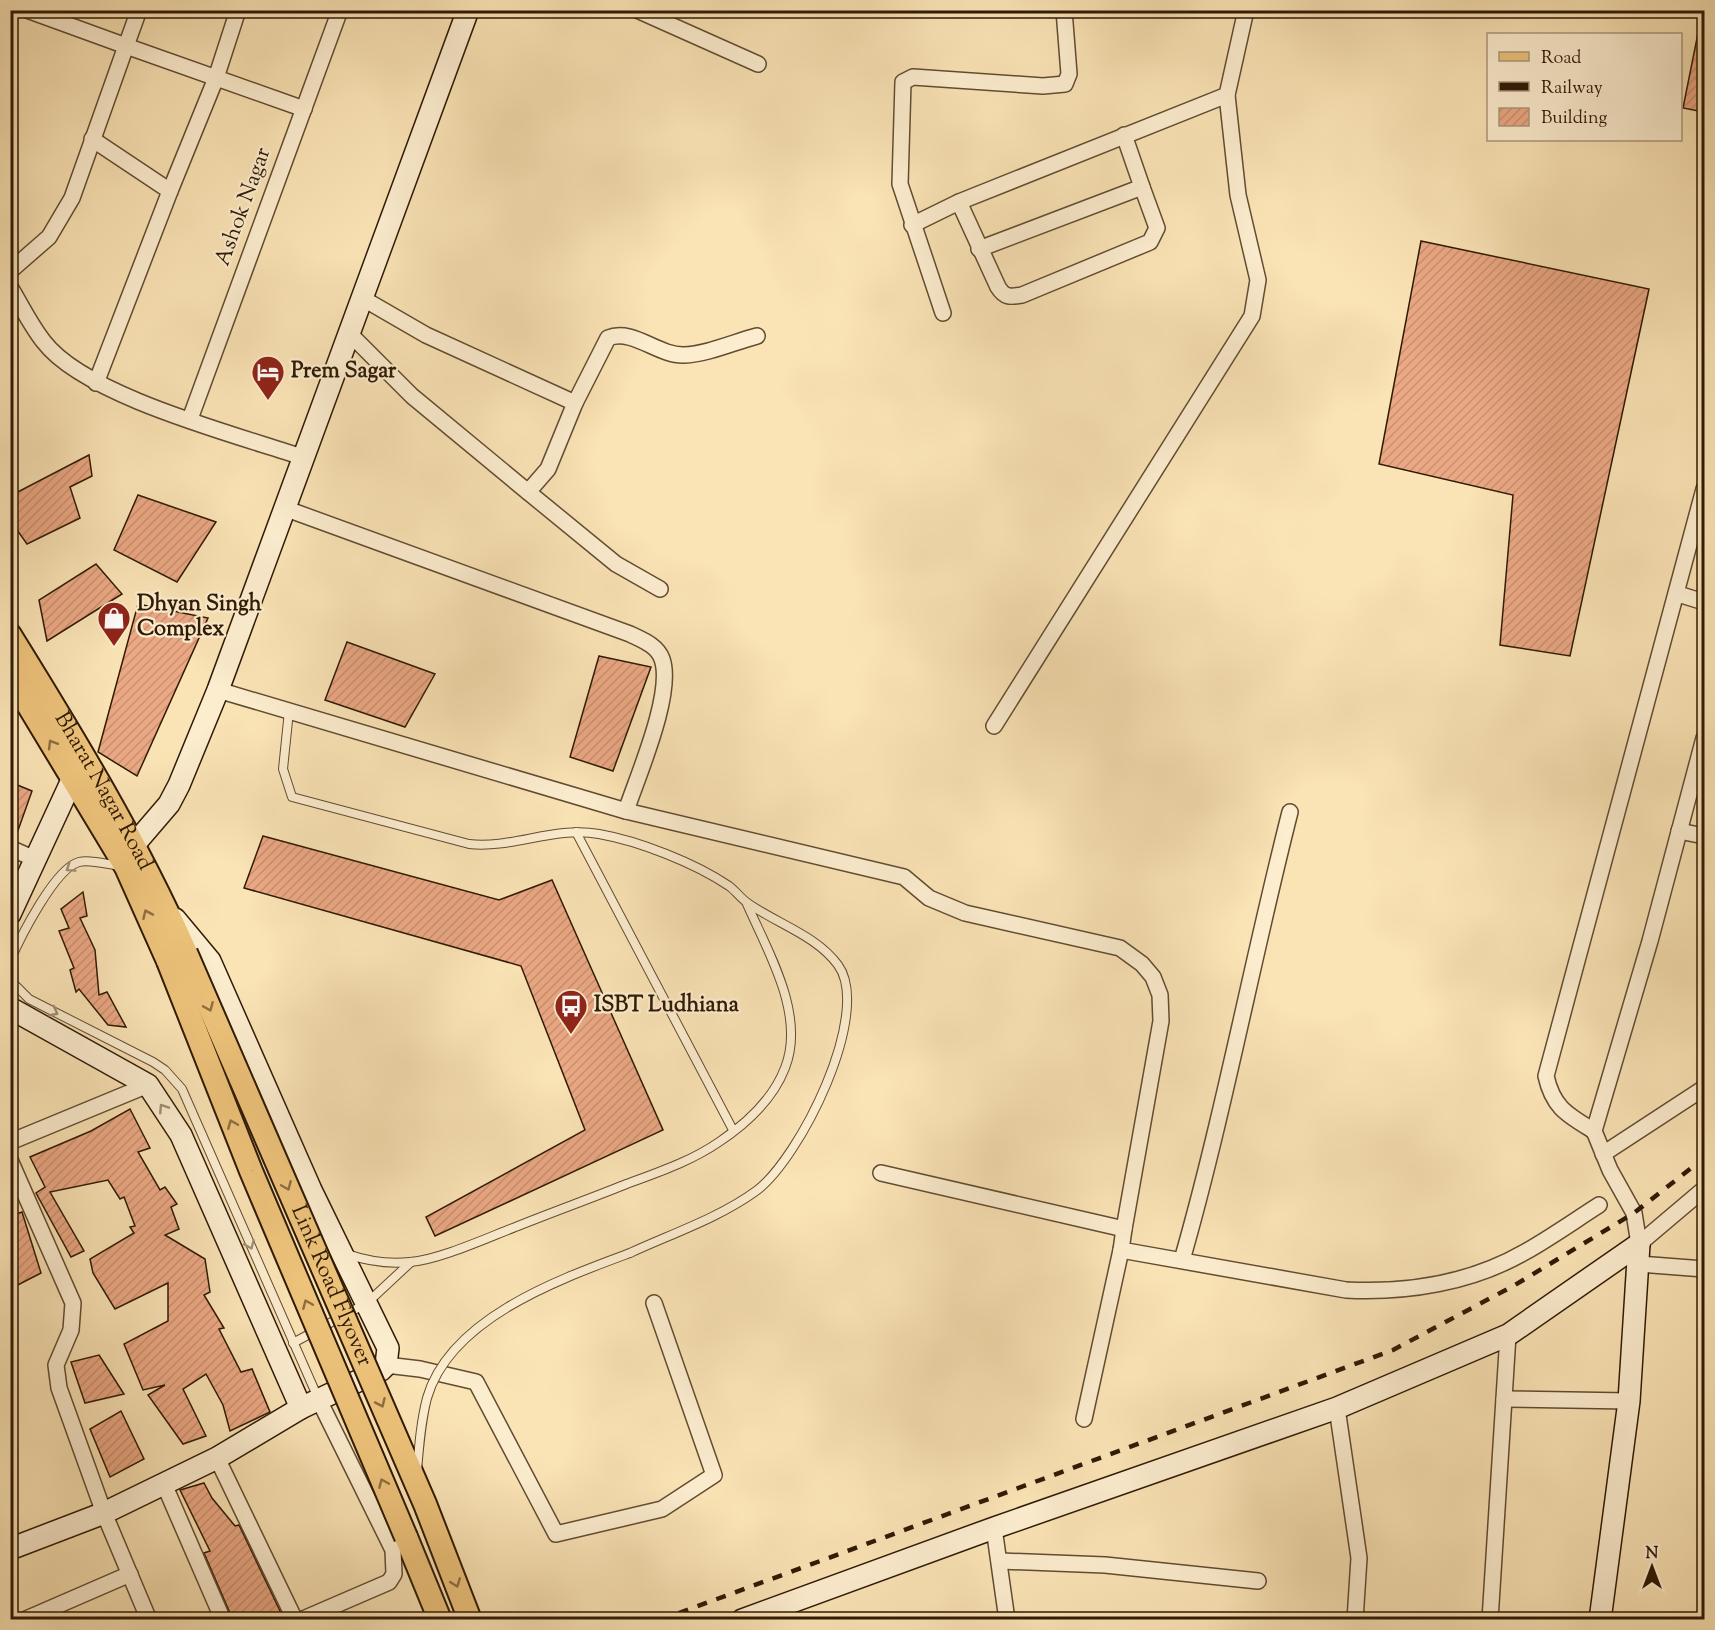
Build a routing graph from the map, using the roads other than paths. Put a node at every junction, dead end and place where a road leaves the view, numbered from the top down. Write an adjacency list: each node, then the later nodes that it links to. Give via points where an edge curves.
1 (27, 10): 9 (street)
2 (139, 10): 9 (street)
3 (238, 10): 11 (street)
4 (340, 10): 13 (street, Ashok Nagar)
5 (468, 10): 23 (street)
6 (637, 10): 10 (street)
7 (1064, 10): 19 (street, via 1069,74 1065,84 1043,86 913,77 903,82 900,184)
8 (1246, 10): 12 (street)
9 (126, 46): 11 (street); 15 (street)
10 (758, 64)
11 (216, 78): 13 (street); 17 (street)
12 (1227, 95): 14 (street); 42 (street, via 1238,195 1258,280 1252,316)
13 (304, 109): 29 (street, Ashok Nagar)
14 (1124, 135): 16 (street); 18 (street)
15 (92, 139): 17 (street); 21 (street, via 61,219 49,237)
16 (1142, 187): 20 (street); 20 (street, via 1157,228 1150,242 1022,295 1009,298 1003,294)
17 (170, 191): 27 (street)
18 (959, 202): 19 (street); 20 (street)
19 (912, 225): 24 (street)
20 (979, 249)
21 (10, 271)
22 (10, 287): 27 (street, via 45,344)
23 (362, 298): 25 (street); 28 (street, via 426,335)
24 (943, 313)
25 (349, 333): 30 (street); 32 (street, via 412,396)
26 (757, 336): 28 (street, via 685,355 659,351 629,337 608,338)
27 (96, 383): 29 (street)
28 (575, 403): 32 (street, via 548,469)
29 (190, 419): 30 (street)
30 (302, 457): 33 (street)
31 (1704, 489): 34 (street)
32 (528, 492): 35 (street, via 616,564)
33 (284, 508): 40 (street); 46 (street, via 654,646 662,657 664,688)
34 (1701, 518): 36 (street)
35 (660, 589)
36 (1678, 594): 37 (street); 64 (street, via 1546,1076 1556,1104)
37 (1704, 602)
38 (10, 635): 52 (main road, Bharat Nagar Road, via 96,775)
39 (10, 675): 44 (main road, Bharat Nagar Road, one-way to 39)
40 (218, 690): 41 (street); 52 (street, via 169,804)
41 (289, 711): 46 (street); 48 (lane, via 283,769 292,797 469,844)
42 (994, 726)
43 (1704, 738): 45 (street)
44 (73, 778): 52 (main road, Bharat Nagar Road); 53 (street)
45 (1699, 779): 49 (street)
46 (626, 811): 71 (street, via 904,877 929,898 965,913 1119,948 1142,964 1160,995 1161,1021)
47 (1290, 812): 75 (street)
48 (576, 831): 54 (lane, via 599,834 671,857 730,887); 63 (lane)
49 (1679, 831): 50 (street); 64 (street)
50 (1704, 836)
51 (10, 848): 53 (street)
52 (129, 856): 55 (main road, Bharat Nagar Road); 57 (main road, Bharat Nagar Road, one-way to 52); 58 (lane, one-way to 58, via 70,866 51,888)
53 (35, 859): 56 (street)
54 (746, 903): 63 (lane, via 784,993 790,1049 776,1087); 89 (lane, bridge, via 818,944 839,965 846,981 849,1005 845,1034 805,1129 775,1173 757,1191 630,1253 513,1302 474,1330 444,1364 428,1396)
55 (166, 909): 57 (main road, Bharat Nagar Road); 73 (street, via 210,961)
56 (10, 914)
57 (177, 957): 89 (main road, Link Road Flyover, one-way to 89, bridge); 102 (main road, Link Road Flyover, one-way to 57, bridge, via 251,1171)
58 (10, 961)
59 (10, 976): 81 (lane, one-way to 81, via 28,999 153,1062 182,1089)
60 (10, 1008): 61 (street)
61 (148, 1086): 65 (street); 85 (street, one-way to 61, via 181,1136)
62 (1704, 1088): 66 (street)
63 (733, 1130): 76 (lane, via 676,1166)
64 (1594, 1131): 66 (street)
65 (10, 1142)
66 (1603, 1154): 74 (street, via 1634,1213)
67 (10, 1160): 91 (street, via 73,1303 71,1330 56,1365 57,1378)
68 (881, 1173): 71 (street)
69 (1704, 1189): 74 (street)
70 (1599, 1205): 75 (street, via 1523,1253 1476,1273 1382,1292 1346,1290)
71 (1124, 1229): 72 (street)
72 (1121, 1250): 75 (street); 87 (street)
73 (342, 1252): 76 (lane, via 378,1261); 78 (street)
74 (1639, 1254): 77 (street); 80 (street); 84 (street)
75 (1182, 1260)
76 (411, 1262): 78 (lane)
77 (1704, 1269)
78 (367, 1303): 81 (lane); 82 (street, via 388,1348)
79 (654, 1304): 82 (street, via 714,1475 662,1509 556,1534 476,1382)
80 (1508, 1335): 83 (street); 86 (street)
81 (293, 1343): 85 (lane)
82 (386, 1365): 85 (street)
83 (1504, 1399): 84 (street); 107 (street)
84 (1629, 1401): 108 (street)
85 (310, 1404): 88 (street); 101 (street, via 393,1550 395,1565 389,1582)
86 (1337, 1408): 92 (street); 106 (street, via 1359,1558)
87 (1084, 1419)
88 (217, 1458): 90 (street); 100 (street)
89 (416, 1483): 103 (main road, Link Road Flyover, one-way to 103, bridge)
90 (164, 1484): 91 (street); 99 (street)
91 (104, 1513): 93 (street); 95 (street)
92 (994, 1528): 94 (street); 104 (street)
93 (10, 1549)
94 (1000, 1561): 96 (street, via 1105,1565); 105 (street)
95 (130, 1574): 97 (street); 98 (street)
96 (1258, 1581)
97 (24, 1620)
98 (149, 1620)
99 (223, 1620)
100 (295, 1620)
101 (301, 1620)
102 (440, 1620)
103 (470, 1620)
104 (742, 1620)
105 (1007, 1620)
106 (1355, 1620)
107 (1490, 1620)
108 (1600, 1620)

